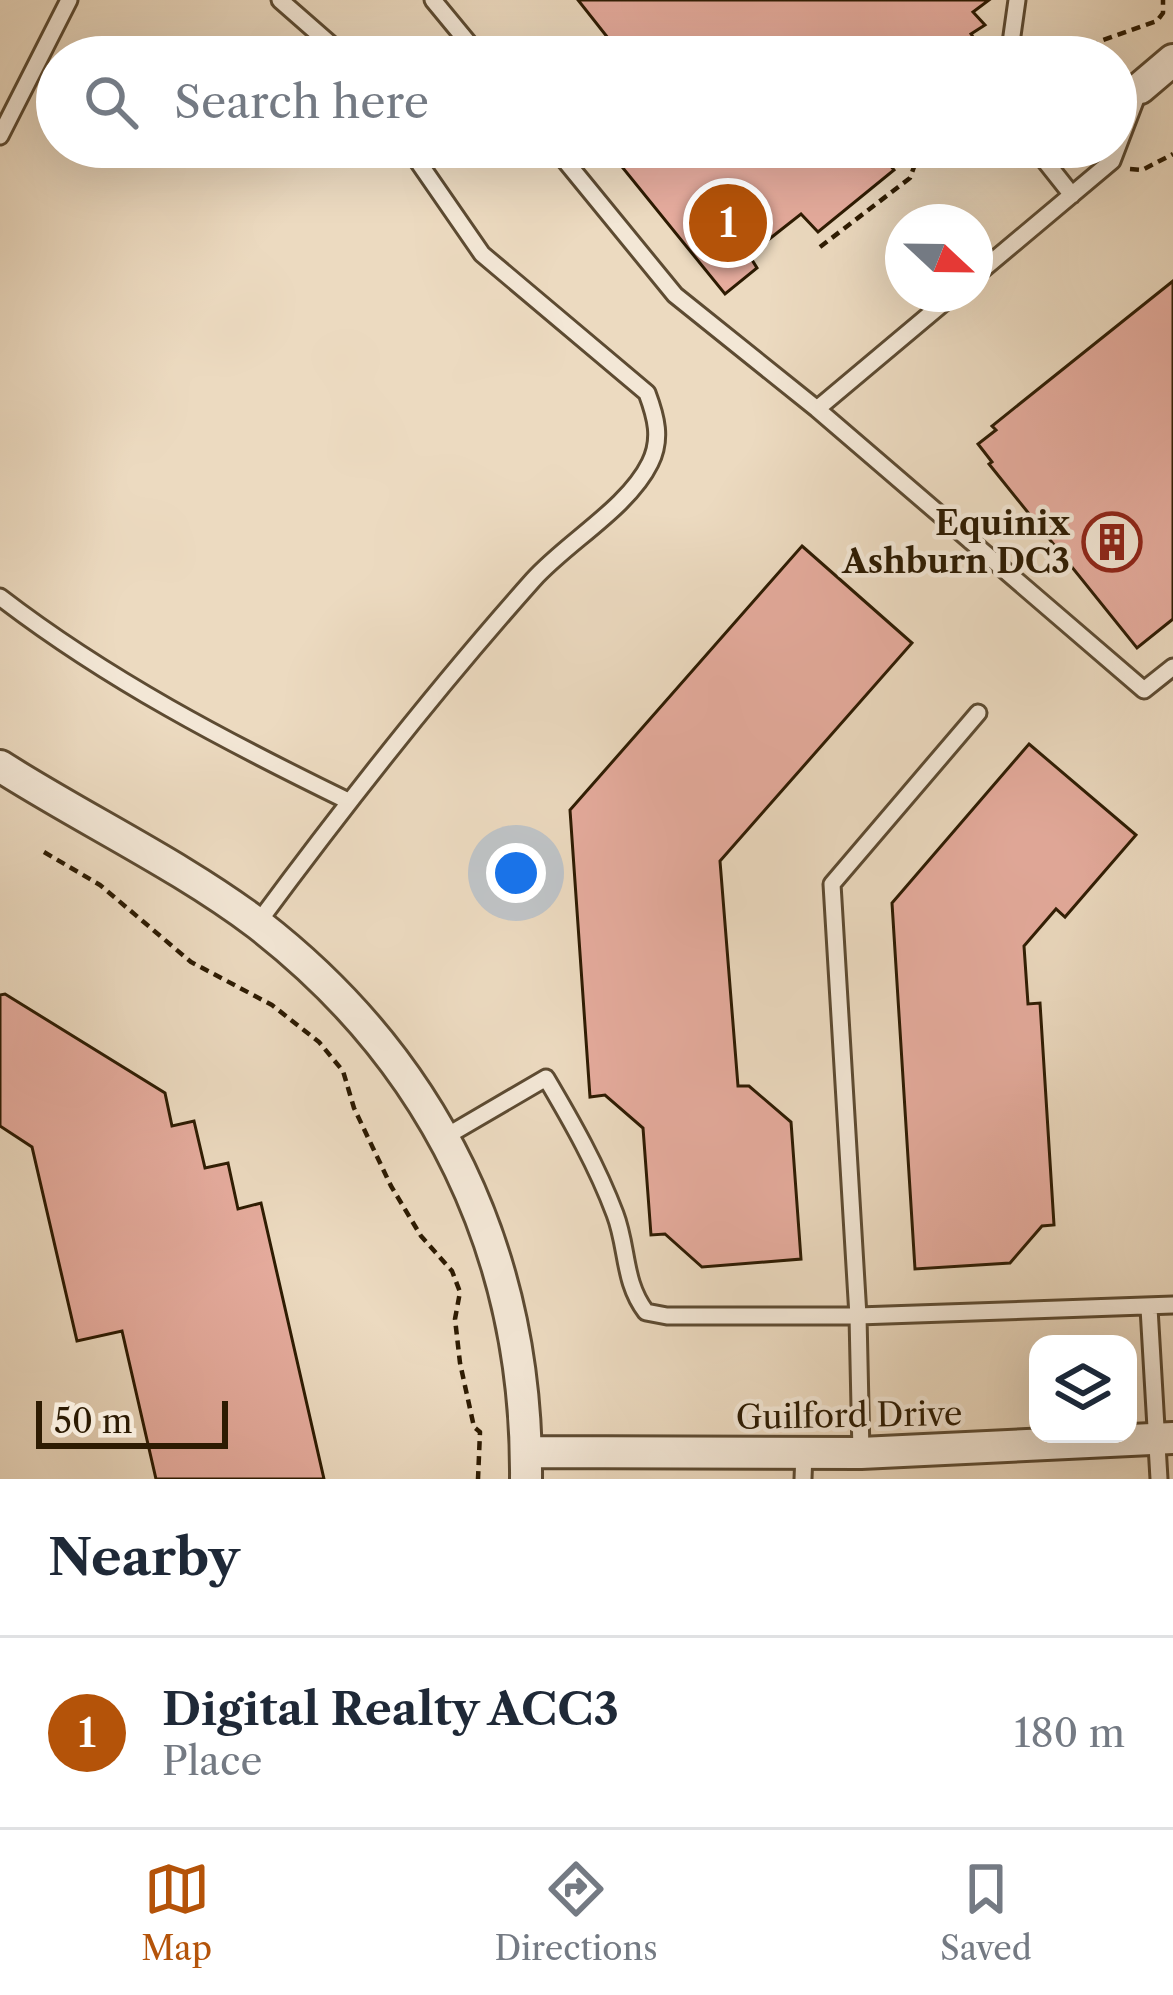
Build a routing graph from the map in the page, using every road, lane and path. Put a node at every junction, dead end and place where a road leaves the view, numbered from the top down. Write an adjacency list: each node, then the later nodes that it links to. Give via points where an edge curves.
1 (69, 0): 6 (lane)
2 (280, 0): 7 (lane)
3 (433, 0): 8 (lane)
4 (1017, 0): 9 (lane)
5 (1162, 0): 10 (path, via 1157,21)
6 (51, 36)
7 (321, 36)
8 (463, 36)
9 (1012, 36)
10 (1114, 36)
11 (1173, 61): 13 (street)
12 (36, 65): 14 (lane)
13 (1137, 83)
14 (0, 136)
15 (423, 168): 29 (lane, via 482,254 647,393 658,444 639,482 550,562)
16 (571, 168): 24 (lane, via 675,295)
17 (914, 168): 21 (path)
18 (1051, 168): 20 (lane)
19 (1104, 168): 20 (lane)
20 (1072, 195): 22 (lane)
21 (820, 247)
22 (993, 261)
23 (933, 312): 24 (lane)
24 (817, 409): 26 (lane, via 1144,691)
25 (0, 597): 29 (lane, via 130,686)
26 (1173, 667)
27 (978, 713): 35 (lane, via 832,884)
28 (0, 766): 31 (street)
29 (348, 801): 31 (lane)
30 (44, 852): 40 (path, via 100,885 191,962 272,1005 343,1071 391,1186 460,1292 455,1319 480,1432)
31 (257, 924): 32 (street, via 368,1026)
32 (445, 1137): 35 (lane, via 546,1078 602,1183 631,1292 646,1312); 38 (street, via 503,1289 525,1396)
33 (1173, 1305): 34 (lane)
34 (1149, 1308): 35 (lane); 36 (lane)
35 (858, 1316): 37 (lane)
36 (1164, 1440): 37 (street, Guilford Drive); 41 (lane)
37 (861, 1453): 39 (street, Guilford Drive)
38 (526, 1466): 39 (street, Guilford Drive)
39 (803, 1466)
40 (478, 1479)
41 (1159, 1479)

